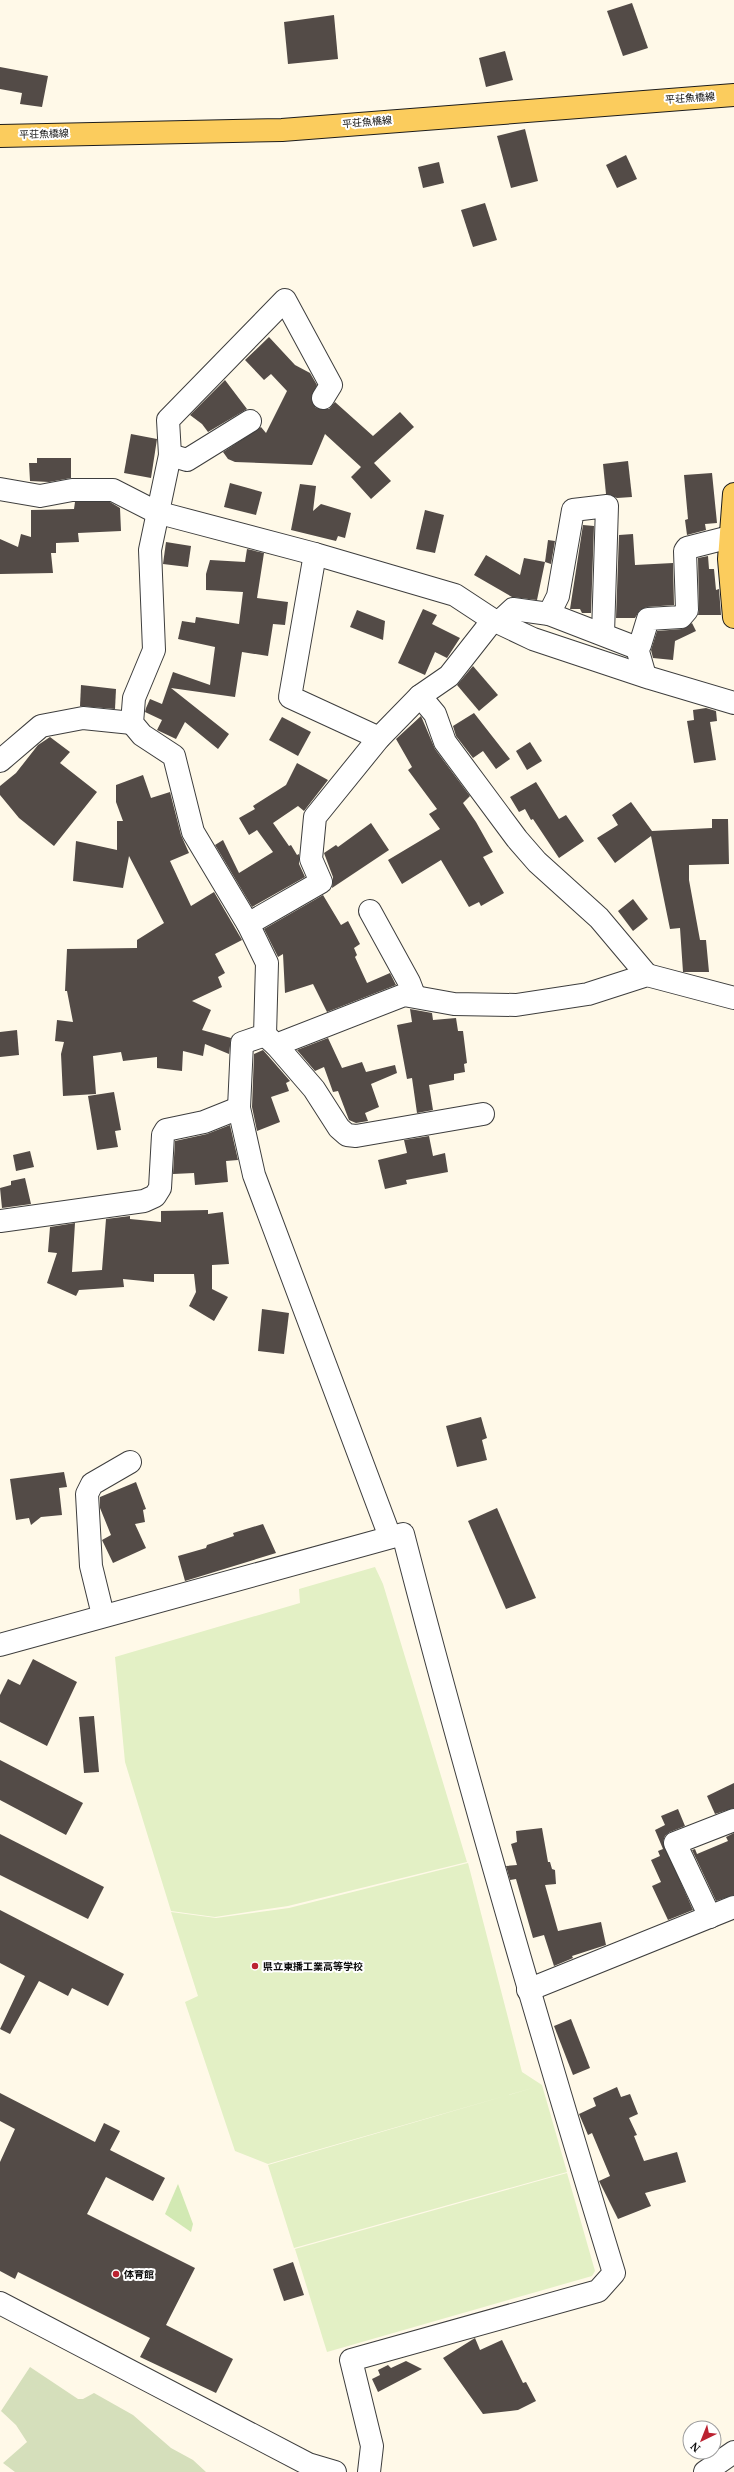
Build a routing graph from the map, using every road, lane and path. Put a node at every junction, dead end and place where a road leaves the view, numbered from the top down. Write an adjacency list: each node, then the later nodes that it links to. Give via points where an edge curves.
1 (734, 95): 2 (main road, 平荘魚橋線, via 282,130)
2 (0, 136)
3 (323, 398): 5 (street, via 332,384 285,300 168,420)
4 (250, 421): 5 (street, via 187,460)
5 (170, 455): 8 (street)
6 (0, 489): 8 (street, via 40,496 72,490 113,490)
7 (734, 494): 9 (main road)
8 (156, 512): 10 (street); 19 (street, via 150,550 154,650 134,698)
9 (730, 537): 12 (main road, via 729,559); 15 (street, via 687,548 685,551 688,610 681,617 648,619)
10 (315, 554): 13 (street, via 455,596); 20 (street, via 290,697)
11 (549, 614): 13 (street, via 513,609); 14 (street); 14 (street, via 558,596 573,510 607,506)
12 (734, 617)
13 (496, 621): 16 (street, via 533,639); 17 (street, via 449,676)
14 (603, 634): 15 (street)
15 (637, 648): 16 (street)
16 (645, 676): 18 (street)
17 (420, 696): 20 (street); 24 (street, via 435,714 444,742 517,839 537,862 599,918)
18 (734, 703)
19 (132, 723): 21 (street, via 83,718 41,726); 23 (street, via 142,735 174,756 193,832)
20 (379, 738): 23 (street, via 315,817 310,859 321,882)
21 (0, 761)
22 (370, 911): 25 (street)
23 (248, 924): 27 (street, via 267,963)
24 (647, 975): 25 (street, via 588,994 516,1005 454,1004); 26 (street)
25 (414, 995): 27 (street, via 404,994)
26 (734, 998)
27 (270, 1040): 28 (street, via 242,1043); 29 (street, via 314,1088 339,1128 347,1135 356,1136)
28 (239, 1108): 30 (street, via 204,1122 166,1130 160,1188 155,1196 144,1201); 32 (street, via 254,1175)
29 (483, 1114)
30 (0, 1221)
31 (130, 1462): 33 (street, via 92,1484 87,1494 91,1566)
32 (390, 1537): 33 (street); 38 (street, via 403,1534 454,1729)
33 (103, 1615): 34 (street)
34 (0, 1645)
35 (734, 1820): 37 (street, via 676,1843)
36 (734, 1907): 37 (street)
37 (710, 1917): 38 (street)
38 (528, 1990): 42 (street, via 614,2273 598,2291 351,2360 372,2446)
39 (0, 2303): 41 (street, via 308,2464)
40 (734, 2452): 43 (street)
41 (335, 2472)
42 (369, 2472)
43 (705, 2472)

